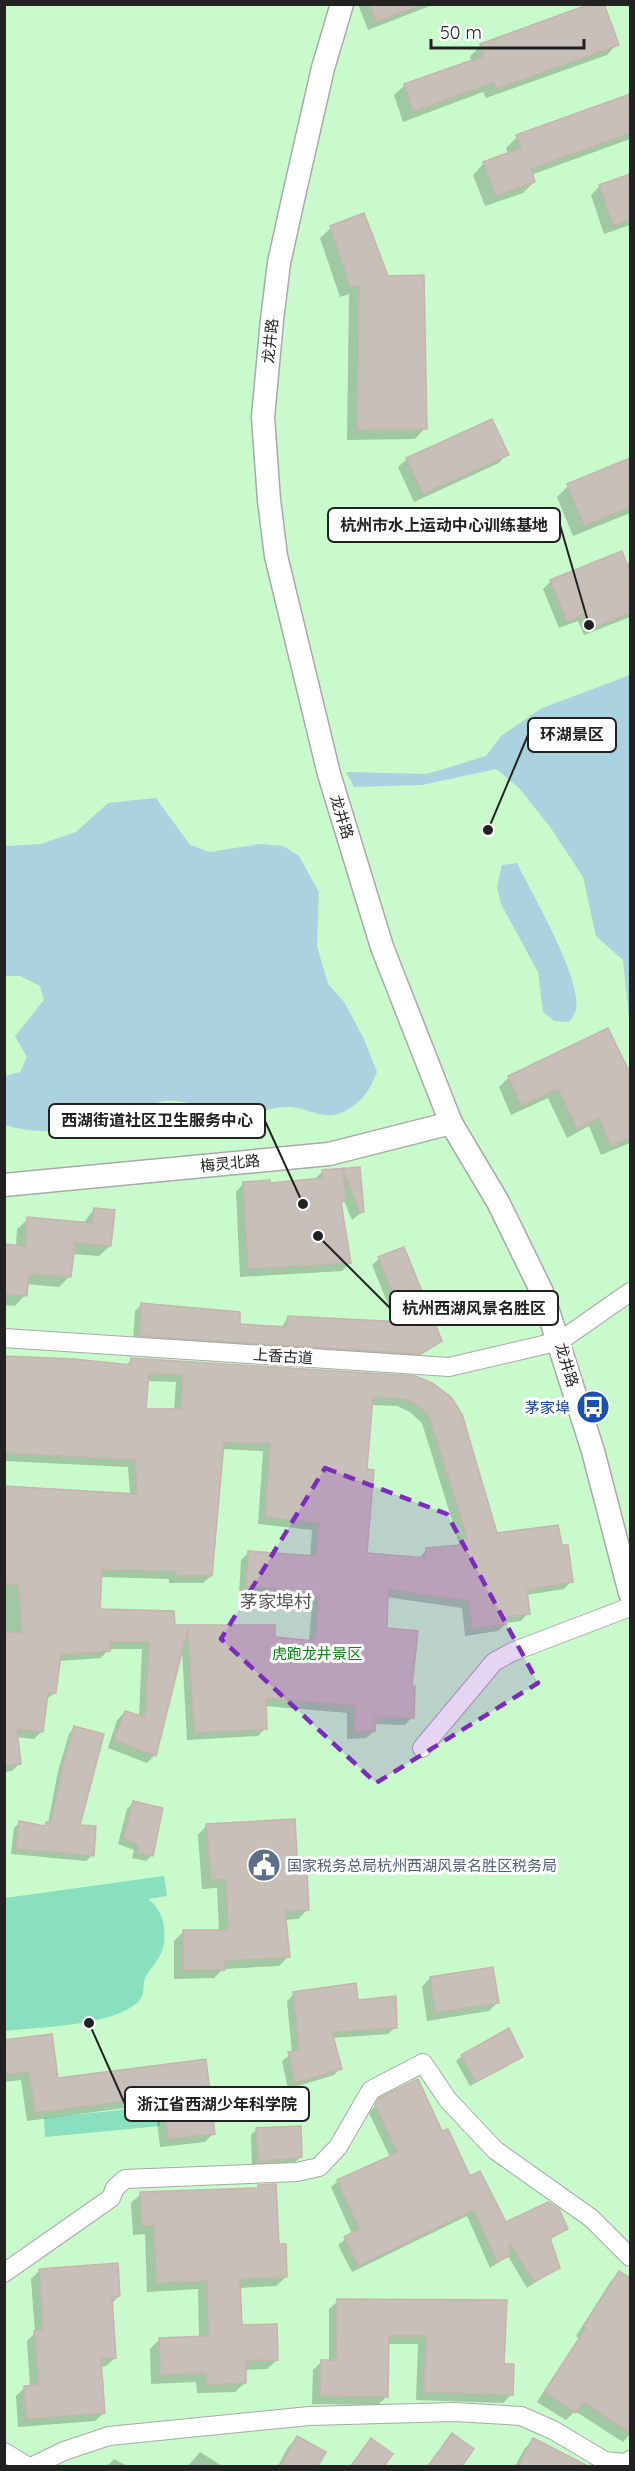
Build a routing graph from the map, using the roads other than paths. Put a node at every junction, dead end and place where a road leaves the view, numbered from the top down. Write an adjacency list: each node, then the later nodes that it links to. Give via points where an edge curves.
1 (342, 4): 2 (street, 龙井路, via 323,68 279,263 263,417 269,500 276,556 329,774 382,947)
2 (452, 1123): 3 (street, 梅灵北路, via 329,1154); 6 (street, 龙井路, via 498,1202 542,1292)
3 (4, 1185)
4 (630, 1292): 6 (street)
5 (4, 1338): 6 (street, 上香古道, via 449,1366)
6 (560, 1341): 7 (street, 龙井路)
7 (630, 1593)
8 (630, 1607): 9 (street, via 494,1662)
9 (422, 1748)
10 (630, 2257): 11 (street, via 591,2218 495,2150 448,2100 423,2063 371,2090 338,2147 319,2167 297,2172 125,2179 111,2198)
11 (4, 2273)
12 (4, 2452): 14 (street)
13 (630, 2460): 15 (street, via 605,2461 521,2416 455,2412 309,2416 109,2436)
14 (27, 2466)
15 (33, 2466)

